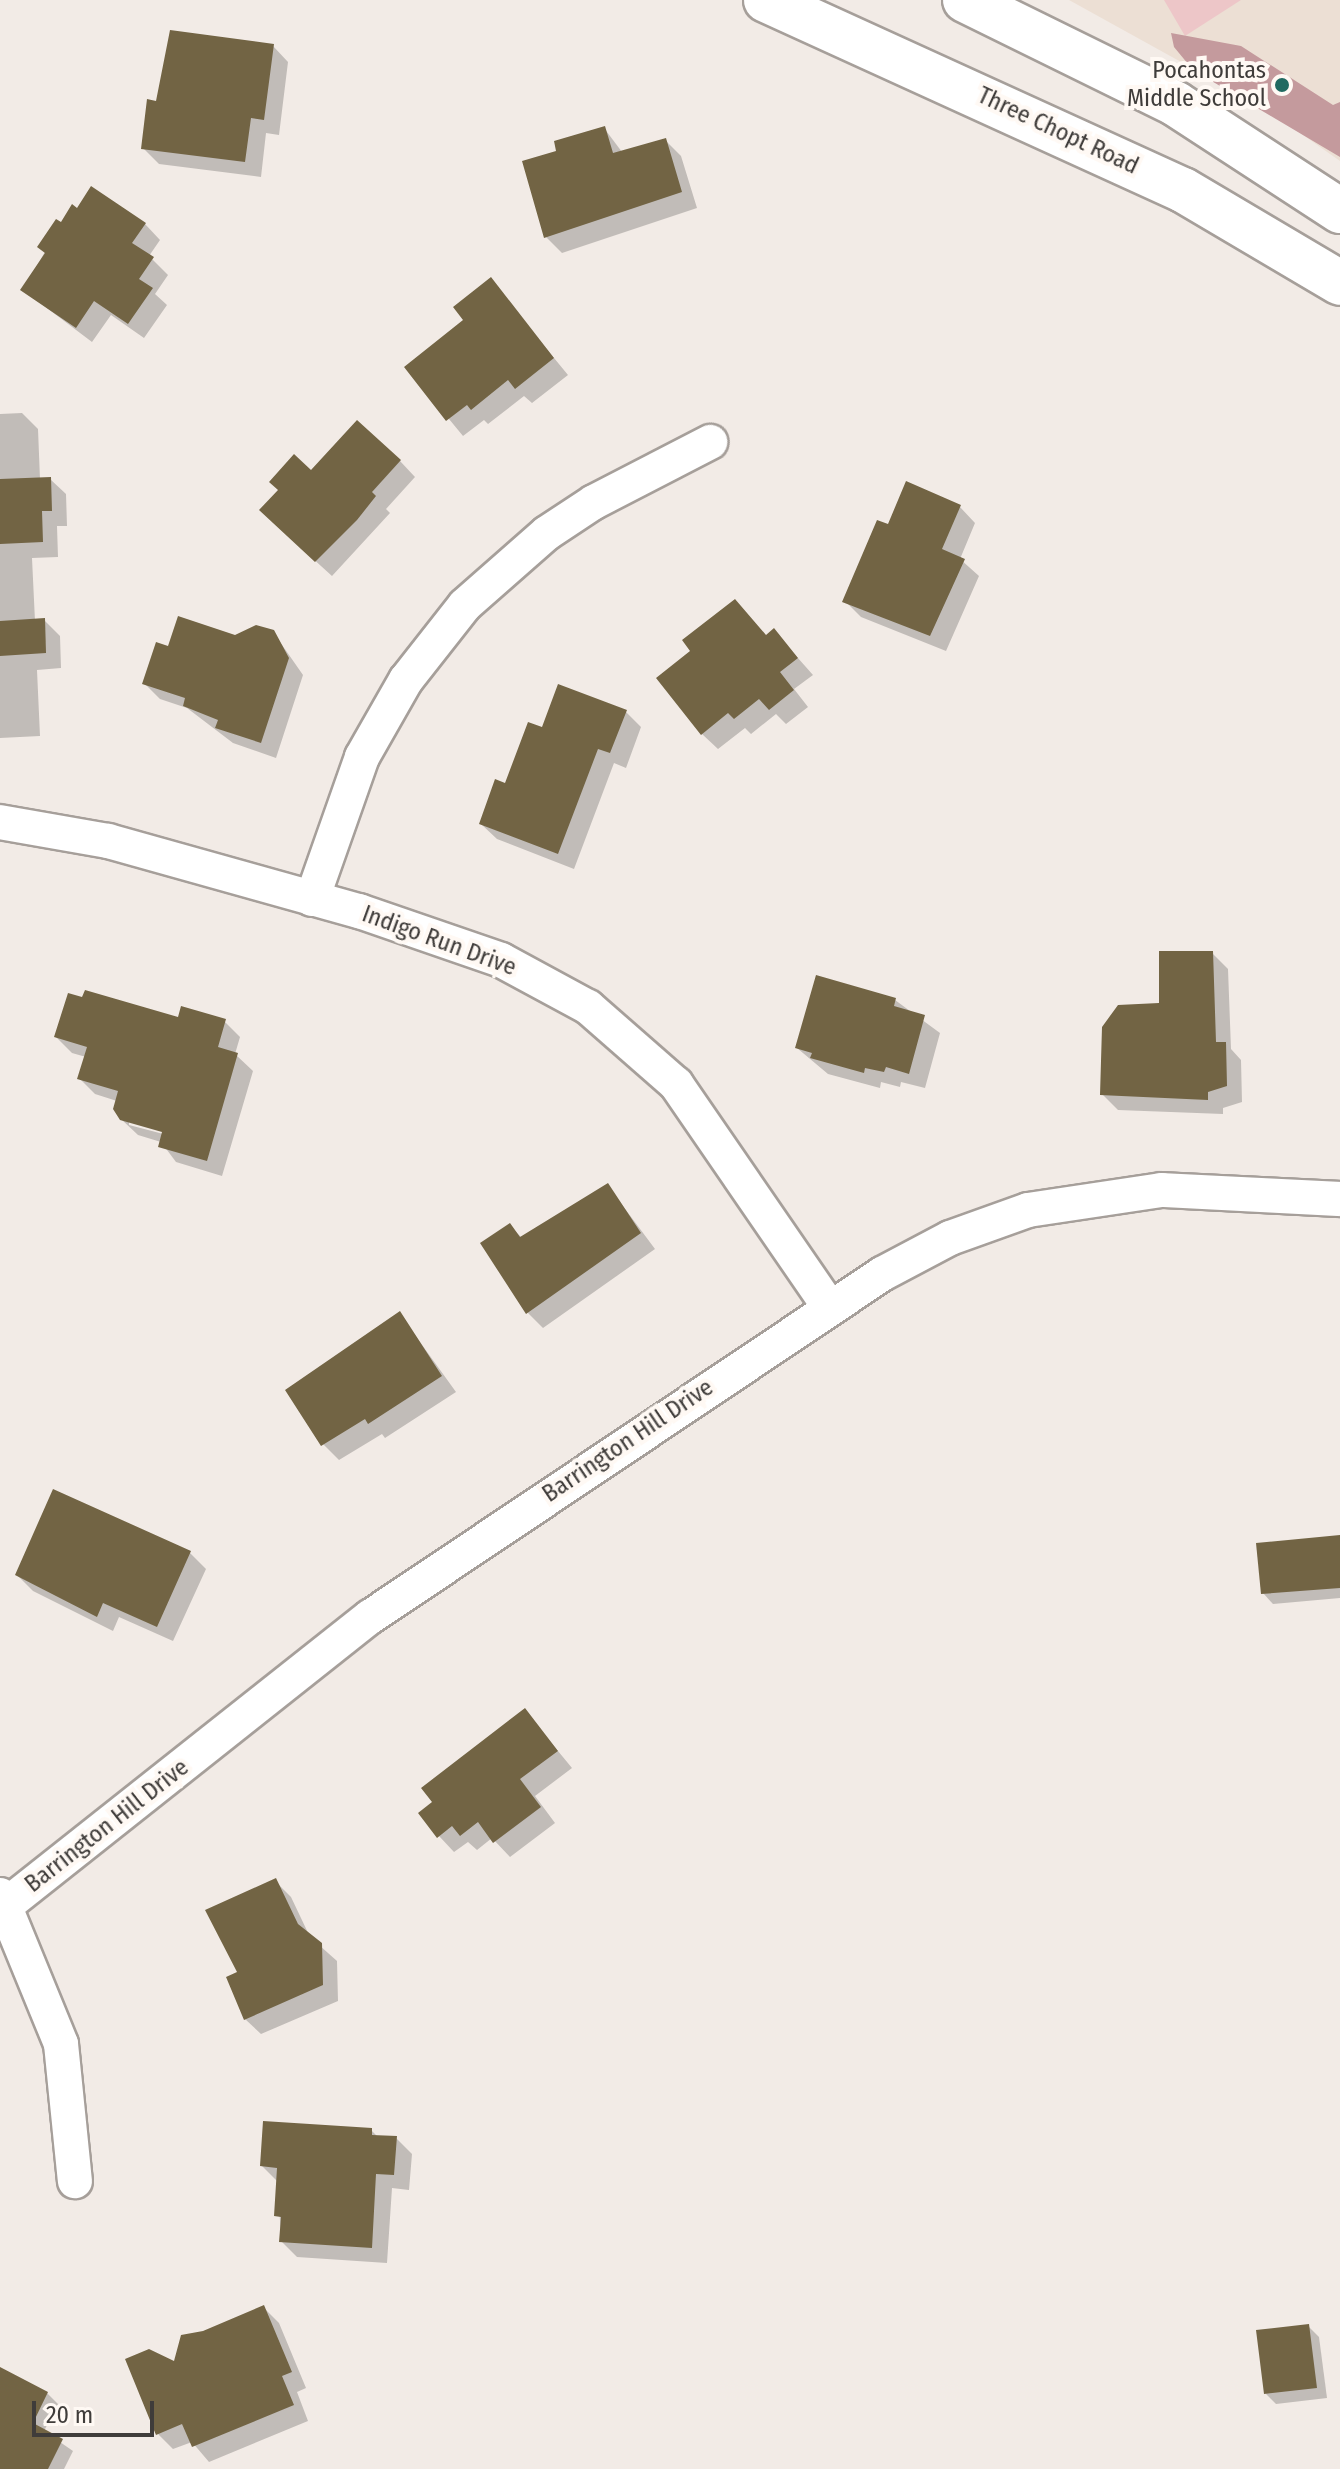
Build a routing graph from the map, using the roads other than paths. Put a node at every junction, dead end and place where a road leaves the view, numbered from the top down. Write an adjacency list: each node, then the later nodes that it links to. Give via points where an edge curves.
1 (766, 0): 4 (main road, Three Chopt Road, via 1104,151 1183,190)
2 (965, 0): 3 (main road, via 1176,104)
3 (1340, 211)
4 (1340, 283)
5 (710, 442): 7 (street, via 582,510 465,605 406,680 362,757)
6 (0, 822): 7 (street, Indigo Run Drive, via 108,841)
7 (312, 899): 9 (street, Indigo Run Drive, via 501,960 588,1007 676,1084)
8 (1340, 1199): 9 (street, Barrington Hill Drive, via 1162,1190 1028,1210 950,1238)
9 (830, 1308): 10 (street, Barrington Hill Drive, via 370,1617)
10 (2, 1900): 11 (street, via 61,2044)
11 (75, 2181)

